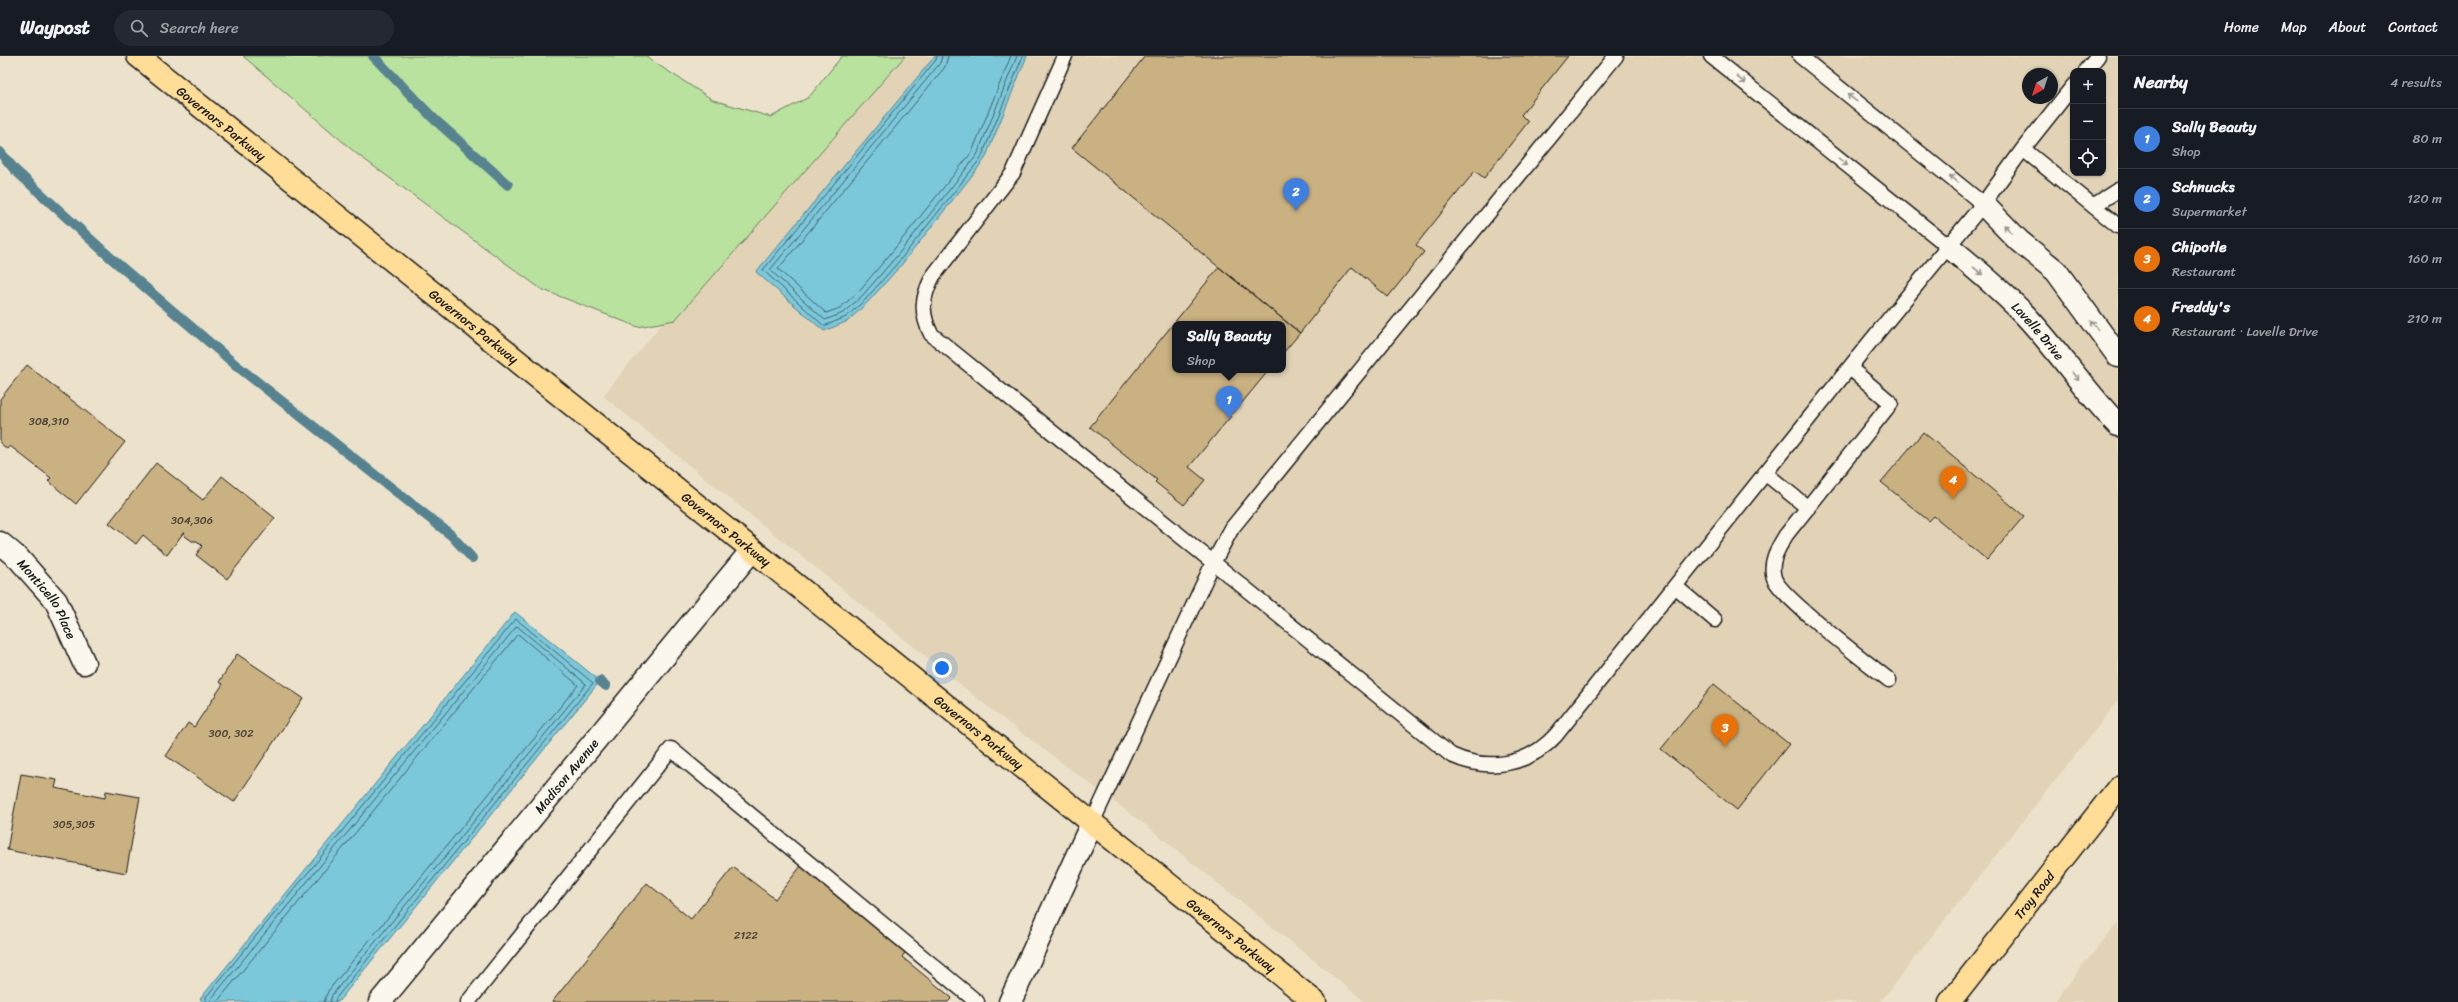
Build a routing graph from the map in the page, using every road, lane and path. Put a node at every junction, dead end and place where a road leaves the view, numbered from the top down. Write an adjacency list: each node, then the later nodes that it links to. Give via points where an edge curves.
1 (138, 56): 21 (main road, Governors Parkway)
2 (1065, 56): 22 (lane, via 1013,174 933,276 925,290 922,306 924,320 931,334)
3 (1616, 56): 22 (lane, via 1232,528)
4 (1711, 56): 14 (lane, one-way to 14)
5 (1800, 56): 11 (lane, one-way to 5)
6 (2098, 56): 7 (lane)
7 (2088, 68)
8 (2070, 90): 9 (lane)
9 (2023, 149): 11 (lane); 12 (lane)
10 (2118, 190): 12 (lane)
11 (1983, 204): 14 (lane); 15 (street, one-way to 11, via 2056,271 2019,241)
12 (2093, 206): 13 (lane)
13 (2118, 226)
14 (1948, 246): 16 (lane); 17 (street, Lavelle Drive, one-way to 17, via 1990,280 2026,316)
15 (2118, 356)
16 (1850, 368): 18 (lane); 19 (lane, via 1891,403)
17 (2118, 425)
18 (1765, 473): 19 (lane); 23 (lane)
19 (1808, 508): 26 (lane, via 1774,555 1774,578 1787,597)
20 (0, 542): 25 (street, Monticello Place, via 19,559 56,601)
21 (752, 550): 28 (main road, Governors Parkway); 29 (street, Madison Avenue)
22 (1213, 563): 23 (lane, via 1451,755 1483,765 1519,761 1550,742); 28 (lane)
23 (1675, 586): 24 (lane)
24 (1715, 620)
25 (84, 663)
26 (1889, 680)
27 (2118, 788): 34 (main road, Troy Road)
28 (1092, 823): 32 (street); 33 (main road, Governors Parkway)
29 (380, 1002)
30 (468, 1002): 31 (lane, via 671,750)
31 (977, 1002)
32 (1010, 1002)
33 (1315, 1002)
34 (1950, 1002)

